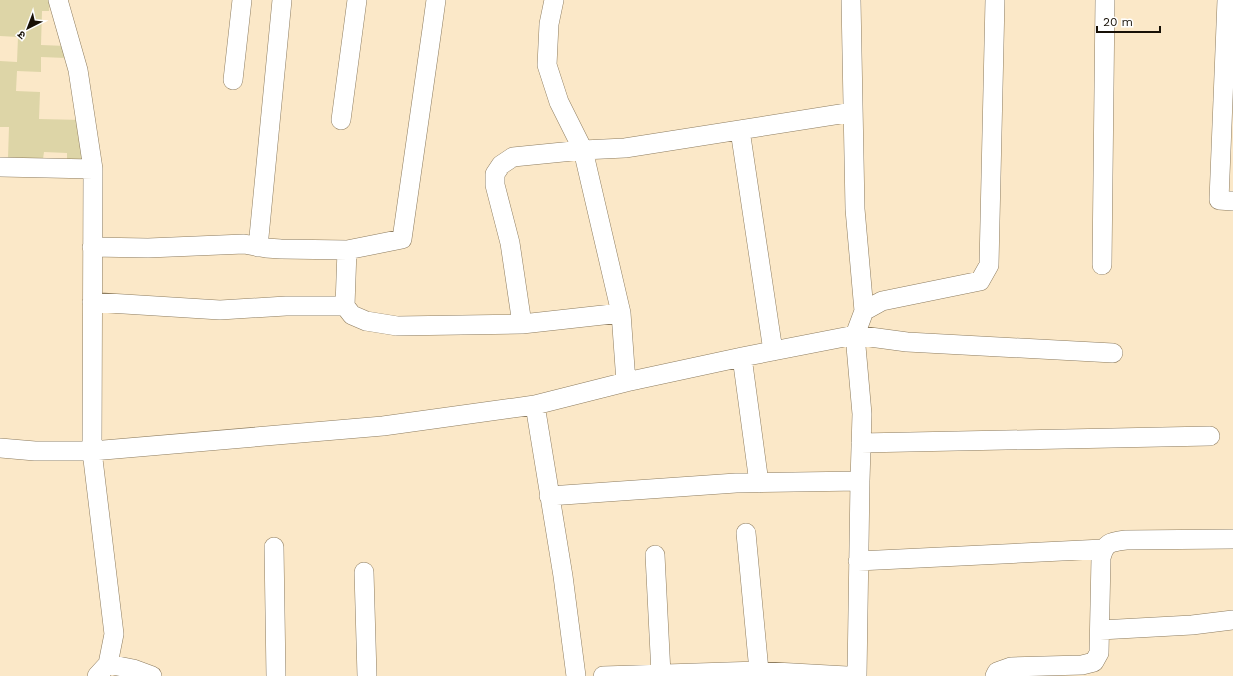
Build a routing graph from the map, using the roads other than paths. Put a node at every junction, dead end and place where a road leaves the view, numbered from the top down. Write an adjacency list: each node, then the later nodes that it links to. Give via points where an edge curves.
1 (58, 0): 17 (street, via 78,70)
2 (242, 0): 11 (street)
3 (282, 0): 20 (street)
4 (357, 0): 13 (street)
5 (436, 0): 21 (street, via 402,239)
6 (554, 0): 15 (street, via 549,24 547,65 559,102)
7 (851, 0): 12 (street)
8 (995, 0): 25 (street, via 989,266 980,281 882,301)
9 (1105, 0): 22 (street)
10 (1227, 0): 18 (street, via 1219,200)
11 (233, 80)
12 (853, 112): 14 (street); 25 (street, via 855,209)
13 (341, 120)
14 (740, 130): 15 (street, via 625,148); 29 (street)
15 (583, 150): 26 (street); 27 (street, via 513,157 501,165 495,174 495,185 510,243)
16 (0, 167): 17 (street)
17 (93, 169): 19 (street)
18 (1233, 201)
19 (92, 247): 20 (street, via 148,248 244,244); 23 (street)
20 (258, 247): 21 (street)
21 (347, 250): 24 (street)
22 (1102, 265)
23 (92, 302): 24 (street, via 220,310); 37 (street)
24 (345, 306): 27 (street, via 352,315 366,321 397,326)
25 (864, 311): 28 (street)
26 (621, 314): 27 (street); 32 (street)
27 (522, 324)
28 (855, 335): 29 (street); 30 (street, via 906,342); 35 (street, via 862,414)
29 (773, 351): 31 (street)
30 (1113, 353)
31 (742, 357): 32 (street); 39 (street)
32 (626, 382): 33 (street)
33 (535, 405): 37 (street, via 383,426); 40 (street)
34 (1210, 436): 35 (street)
35 (861, 443): 38 (street)
36 (0, 448): 37 (street)
37 (92, 451): 50 (street, via 114,634)
38 (860, 481): 39 (street); 46 (street)
39 (759, 483): 40 (street)
40 (549, 496): 56 (street)
41 (746, 533): 51 (street)
42 (1233, 539): 44 (street, via 1126,540 1110,542)
43 (274, 547): 54 (street)
44 (1103, 549): 46 (street); 49 (street)
45 (656, 555): 52 (street)
46 (858, 561): 59 (street)
47 (364, 572): 55 (street)
48 (1233, 620): 49 (street)
49 (1100, 630): 60 (street, via 1099,653 1094,662 1082,665 1011,667 997,672)
50 (103, 670): 53 (street, via 133,669)
51 (759, 671): 52 (street); 58 (street)
52 (661, 674): 57 (street)
53 (152, 676)
54 (276, 676)
55 (367, 676)
56 (576, 676)
57 (603, 676)
58 (847, 676)
59 (857, 676)
60 (995, 676)

